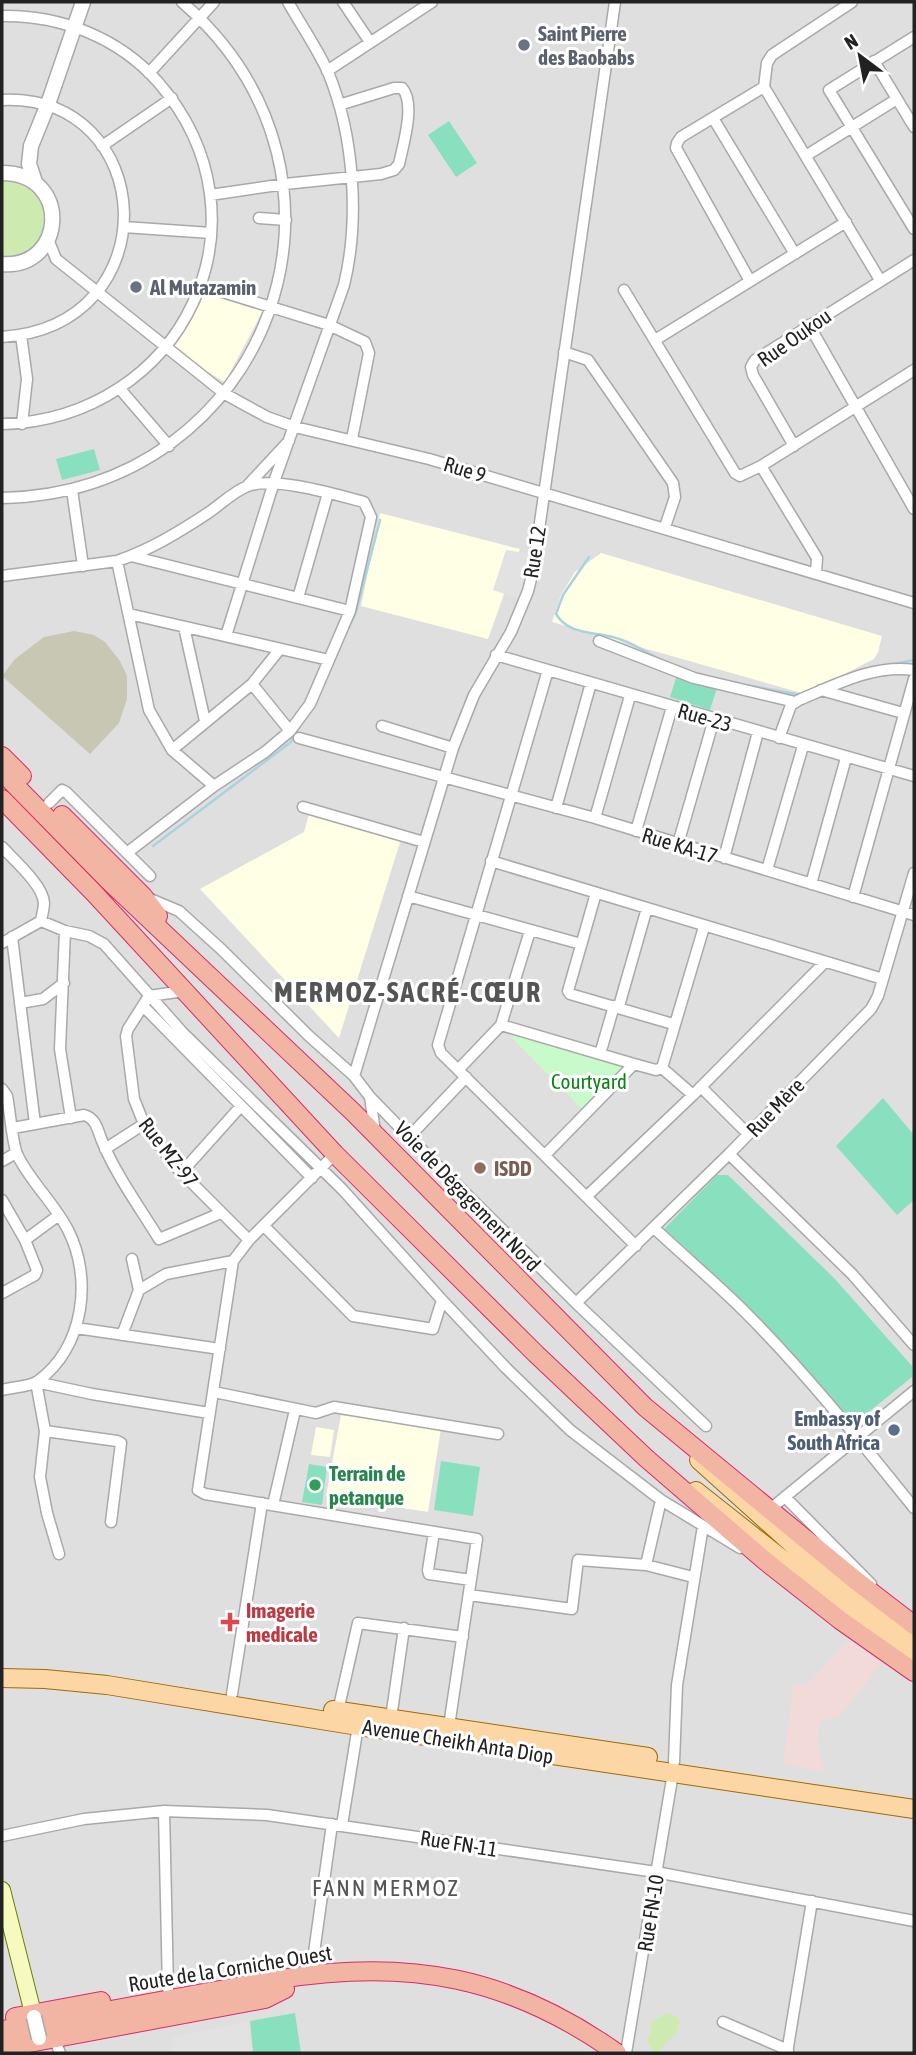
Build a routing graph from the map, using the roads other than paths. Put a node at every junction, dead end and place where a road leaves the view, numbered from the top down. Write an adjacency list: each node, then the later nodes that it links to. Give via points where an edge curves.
1 (83, 2): 11 (street)
2 (182, 2): 10 (street)
3 (214, 2): 10 (street)
4 (288, 2): 15 (street)
5 (343, 2): 13 (street)
6 (615, 2): 58 (street, Rue 12)
7 (852, 2): 17 (street, via 772,55)
8 (424, 4): 13 (street)
9 (2, 16): 11 (street, via 47,19)
10 (200, 17): 16 (street); 32 (street, via 225,44 263,108)
11 (74, 27): 16 (street, via 114,46); 21 (street)
12 (914, 37): 14 (street)
13 (370, 42): 15 (street)
14 (874, 61): 19 (street); 25 (street, via 829,90)
15 (327, 71): 22 (street)
16 (149, 73): 18 (street)
17 (764, 87): 23 (street); 28 (street)
18 (172, 98): 27 (street); 33 (street, via 201,154)
19 (897, 99): 24 (street); 25 (street)
20 (2, 100): 21 (street)
21 (48, 104): 26 (street); 27 (street, via 73,117)
22 (339, 105): 30 (street); 30 (street, via 394,88 402,88 408,97 397,167 388,173)
23 (713, 118): 41 (street); 47 (street, via 681,136 677,154)
24 (914, 127)
25 (851, 128): 28 (street); 38 (street)
26 (31, 146): 29 (street, via 19,162); 31 (street, via 29,163)
27 (102, 146): 37 (street, via 120,185)
28 (807, 155): 36 (street)
29 (2, 173): 31 (street)
30 (352, 178): 32 (street); 52 (street, via 351,258)
31 (35, 182): 40 (street, via 52,209)
32 (285, 184): 33 (street); 35 (street)
33 (210, 195): 39 (street)
34 (260, 218): 35 (street)
35 (286, 220): 51 (street)
36 (846, 222): 41 (street); 46 (street)
37 (124, 227): 39 (street); 50 (street, via 119,255)
38 (914, 229)
39 (211, 233): 48 (street)
40 (48, 240): 42 (street); 43 (street, Rue 9)
41 (795, 254): 47 (street)
42 (32, 257): 43 (street); 45 (street)
43 (56, 258): 50 (street, Rue 9)
44 (914, 260): 46 (street, Rue Oukou)
45 (2, 264)
46 (880, 280): 53 (street, Rue Oukou)
47 (750, 281): 56 (street)
48 (200, 285): 51 (street); 57 (street, via 186,318)
49 (624, 290): 56 (street)
50 (98, 292): 54 (street, via 71,316); 57 (street, Rue 9)
51 (272, 307): 52 (street); 61 (street)
52 (329, 325): 65 (street); 66 (street, via 365,341 369,353)
53 (809, 325): 62 (street); 69 (street, Rue Oukou, via 751,367)
54 (21, 335): 55 (street); 64 (street, via 27,390)
55 (2, 337)
56 (655, 340): 70 (street, via 735,473)
57 (165, 348): 60 (street); 61 (street, Rue 9)
58 (564, 352): 74 (street, Rue 12); 78 (street, via 588,360 673,483 675,497)
59 (914, 370): 62 (street)
60 (120, 389): 64 (street, via 73,413); 68 (street)
61 (225, 394): 65 (street, Rue 9); 68 (street)
62 (857, 406): 69 (street); 77 (street)
63 (2, 424): 64 (street)
64 (22, 424)
65 (295, 427): 66 (street, Rue 9); 67 (street)
66 (352, 439): 74 (street, Rue 9)
67 (290, 441): 71 (street); 72 (street)
68 (169, 446): 73 (street, via 122,472)
69 (794, 446): 70 (street)
70 (761, 466): 82 (street, via 817,558)
71 (274, 482): 72 (street); 75 (street); 84 (street)
72 (248, 485): 79 (street, via 172,536)
73 (72, 490): 76 (street); 81 (street)
74 (543, 492): 78 (street, Rue 9); 93 (street, Rue 12, via 528,591)
75 (328, 493): 85 (street); 87 (street, via 364,502 370,511)
76 (2, 498)
77 (914, 509)
78 (665, 527): 82 (street, Rue 9)
79 (131, 556): 80 (street); 84 (street)
80 (117, 561): 81 (street); 88 (street)
81 (83, 566): 83 (street)
82 (816, 573): 86 (street, Rue 9)
83 (2, 576)
84 (243, 585): 85 (street); 90 (street)
85 (298, 598): 87 (street)
86 (914, 603)
87 (349, 611): 94 (street)
88 (129, 614): 89 (street); 113 (street, via 149,710)
89 (184, 627): 90 (street); 106 (street)
90 (226, 636): 92 (street)
91 (599, 641): 102 (street, via 694,678)
92 (280, 649): 94 (street); 99 (street)
93 (496, 655): 95 (street, Rue-23); 112 (street, Rue 12)
94 (329, 660): 109 (street)
95 (548, 670): 98 (street, Rue-23); 121 (street)
96 (914, 670): 100 (street, via 895,667)
97 (914, 679): 104 (street)
98 (592, 683): 101 (street, Rue-23); 125 (street)
99 (253, 684): 106 (street); 109 (street)
100 (821, 690): 102 (street); 104 (street)
101 (630, 696): 103 (street, Rue-23); 127 (street)
102 (795, 702): 110 (street)
103 (672, 707): 105 (street, Rue-23); 128 (street)
104 (904, 713): 116 (street)
105 (714, 719): 108 (street, Rue-23); 130 (street)
106 (205, 722): 113 (street)
107 (382, 726): 112 (street)
108 (758, 733): 110 (street, Rue-23); 133 (street)
109 (294, 735): 118 (street, Rue KA-17); 120 (street)
110 (779, 738): 111 (street, Rue-23)
111 (803, 746): 115 (street, Rue-23); 135 (street)
112 (453, 748): 118 (street, Rue 12)
113 (173, 750): 120 (street)
114 (2, 756): 123 (highway)
115 (846, 758): 116 (street, Rue-23); 138 (street)
116 (890, 770): 119 (street, Rue-23); 142 (street)
117 (2, 772): 152 (highway, Voie de Dégagement Nord)
118 (445, 776): 121 (street, Rue KA-17); 129 (street, Rue 12)
119 (914, 776)
120 (214, 786): 132 (street)
121 (512, 795): 125 (street, Rue KA-17); 134 (street)
122 (2, 799): 162 (highway)
123 (49, 803): 132 (street, via 62,790); 140 (highway)
124 (303, 807): 129 (street)
125 (556, 808): 127 (street, Rue KA-17)
126 (2, 813): 157 (highway)
127 (595, 818): 128 (street, Rue KA-17)
128 (636, 831): 130 (street, Rue KA-17)
129 (424, 842): 141 (street, Rue 12)
130 (678, 844): 133 (street, Rue KA-17)
131 (2, 847): 147 (street, via 33,880 44,902)
132 (128, 852): 137 (street)
133 (724, 858): 135 (street, Rue KA-17)
134 (491, 861): 139 (street); 146 (street)
135 (767, 870): 138 (street, Rue KA-17)
136 (914, 873): 144 (street, Rue Mère)
137 (150, 876)
138 (811, 884): 142 (street, Rue KA-17)
139 (596, 893): 143 (street); 153 (street)
140 (143, 896): 152 (highway); 169 (street, via 179,911)
141 (408, 896): 146 (street); 169 (street, Rue 12)
142 (853, 897): 144 (street, Rue KA-17)
143 (647, 908): 148 (street); 161 (street)
144 (902, 912): 145 (street, Rue KA-17); 155 (street, Rue Mère)
145 (914, 915)
146 (476, 916): 150 (street); 168 (street, via 438,1045)
147 (41, 920): 149 (street); 151 (street)
148 (704, 926): 154 (street); 163 (street)
149 (65, 931): 156 (street); 158 (street, via 104,944)
150 (530, 931): 153 (street); 164 (street)
151 (7, 940): 159 (street)
152 (173, 940): 179 (highway, Voie de Dégagement Nord)
153 (581, 944): 161 (street, via 568,991)
154 (825, 962): 155 (street); 171 (street)
155 (883, 979): 178 (street, Rue Mère, via 871,1009)
156 (64, 983): 159 (street, via 43,999); 174 (street, via 60,1049)
157 (177, 992): 158 (street); 162 (highway)
158 (149, 996): 160 (street, Rue MZ-97); 187 (street)
159 (20, 1003): 175 (street)
160 (142, 1006): 173 (street); 176 (street, Rue MZ-97, via 126,1036 134,1099)
161 (616, 1006): 163 (street); 165 (street)
162 (208, 1014): 183 (highway)
163 (673, 1024): 167 (street)
164 (501, 1025): 165 (street); 168 (street)
165 (600, 1054): 166 (street)
166 (634, 1064): 167 (street); 185 (street)
167 (662, 1068): 171 (street)
168 (462, 1073): 180 (street); 185 (street)
169 (354, 1076): 172 (street)
170 (2, 1089): 177 (street)
171 (697, 1091): 178 (street); 190 (street)
172 (370, 1097): 179 (street); 180 (street)
173 (241, 1106): 188 (street); 189 (street)
174 (71, 1118): 175 (street); 181 (street, via 90,1116)
175 (35, 1124): 177 (street)
176 (144, 1124): 181 (street); 188 (street, Rue MZ-97)
177 (13, 1128): 182 (street)
178 (748, 1134): 184 (street, Rue Mère)
179 (376, 1135): 213 (highway, Voie de Dégagement Nord)
180 (409, 1137): 204 (street)
181 (105, 1149): 192 (street, via 159,1239)
182 (16, 1153): 186 (street); 193 (street)
183 (335, 1154): 187 (street); 228 (highway, via 646,1458)
184 (729, 1154): 195 (street, Rue Mère); 207 (street, via 852,1275)
185 (545, 1155): 190 (street)
186 (2, 1161)
187 (321, 1169): 189 (street); 203 (street)
188 (181, 1173): 192 (street, Rue MZ-97)
189 (312, 1178): 194 (street)
190 (587, 1196): 198 (street)
191 (2, 1200): 196 (street)
192 (221, 1213): 197 (street, Rue MZ-97)
193 (59, 1215): 196 (street); 205 (street, via 78,1255 82,1278)
194 (264, 1226): 197 (street); 203 (street, via 353,1316 433,1329)
195 (654, 1228): 198 (street, Rue Mère); 219 (street, via 744,1311)
196 (25, 1240): 202 (street, via 37,1273)
197 (249, 1240): 200 (street)
198 (636, 1245): 204 (street, Rue Mère)
199 (132, 1259): 201 (street)
200 (233, 1261): 201 (street, via 166,1274); 208 (street)
201 (139, 1290): 206 (street)
202 (2, 1293)
203 (442, 1300): 221 (street, via 570,1430)
204 (576, 1303): 216 (street)
205 (76, 1328): 206 (street); 209 (street, via 63,1354)
206 (122, 1335): 208 (street)
207 (914, 1345)
208 (220, 1349): 212 (street)
209 (36, 1382): 210 (street); 215 (street); 217 (street)
210 (2, 1390)
211 (914, 1391): 219 (street)
212 (214, 1392): 214 (street); 215 (street)
213 (645, 1407): 224 (highway); 228 (main road, Voie de Dégagement Nord, via 715,1476)
214 (295, 1410): 218 (street, via 316,1413 334,1408); 223 (street)
215 (209, 1413): 223 (street, via 198,1490)
216 (706, 1426)
217 (45, 1432): 225 (street, via 121,1443); 229 (street, via 40,1477)
218 (498, 1434)
219 (857, 1437): 220 (street); 222 (street)
220 (785, 1496): 224 (street); 234 (street)
221 (661, 1500): 226 (street); 230 (street)
222 (913, 1503)
223 (267, 1504): 227 (street); 243 (street)
224 (769, 1510): 234 (highway)
225 (111, 1522)
226 (703, 1526): 228 (street); 231 (street, Rue FN-10)
227 (434, 1532): 232 (street, via 477,1539); 232 (street, via 429,1574)
228 (777, 1553): 238 (main road, Voie de Dégagement Nord, via 854,1597); 239 (main road, Voie de Dégagement Nord); 241 (highway, via 840,1620)
229 (60, 1555)
230 (646, 1565): 231 (street); 233 (street, via 578,1560 572,1609)
231 (694, 1577): 248 (street, Rue FN-10, via 676,1697)
232 (471, 1580): 233 (street)
233 (469, 1595): 237 (street)
234 (898, 1614): 235 (highway)
235 (914, 1625)
236 (404, 1628): 237 (street); 244 (street, via 356,1624); 245 (street)
237 (463, 1637): 247 (street)
238 (914, 1639)
239 (914, 1656)
240 (2, 1668): 243 (main road, Avenue Cheikh Anta Diop, via 78,1673)
241 (914, 1672)
242 (2, 1678): 246 (main road, Avenue Cheikh Anta Diop, via 107,1685)
243 (232, 1694): 244 (main road, Avenue Cheikh Anta Diop)
244 (338, 1711): 245 (main road, Avenue Cheikh Anta Diop)
245 (391, 1718): 247 (main road, Avenue Cheikh Anta Diop)
246 (358, 1726): 248 (main road, Avenue Cheikh Anta Diop); 252 (street)
247 (449, 1726): 248 (main road, Avenue Cheikh Anta Diop, via 607,1750)
248 (674, 1768): 249 (main road, Avenue Cheikh Anta Diop); 250 (main road, Avenue Cheikh Anta Diop); 254 (street, Rue FN-10)
249 (914, 1797)
250 (914, 1809)
251 (164, 1811): 252 (street, Rue FN-11, via 267,1815); 253 (street, Rue FN-11, via 84,1819); 260 (street)
252 (337, 1824): 254 (street, Rue FN-11); 258 (street)
253 (2, 1836)
254 (656, 1872): 256 (street, Rue FN-11); 272 (street, Rue FN-10)
255 (2, 1891): 262 (main road)
256 (812, 1901): 257 (street, Rue FN-11); 269 (street)
257 (914, 1921)
258 (310, 1974): 259 (highway, Route de la Corniche Ouest); 271 (highway, Route de la Corniche Ouest, via 403,1972 473,1983 569,2020)
259 (238, 1988): 260 (highway); 265 (highway, Route de la Corniche Ouest)
260 (168, 1989): 262 (highway)
261 (285, 1989): 266 (highway, Route de la Corniche Ouest); 267 (highway, via 265,1999); 270 (highway, Route de la Corniche Ouest, via 363,1982 454,1989 540,2017)
262 (33, 2015): 263 (highway); 267 (street, bridge)
263 (2, 2020)
264 (723, 2022): 269 (street)
265 (2, 2030)
266 (2, 2040)
267 (48, 2043): 268 (highway)
268 (2, 2048)
269 (787, 2052)
270 (602, 2053)
271 (618, 2053)
272 (626, 2053)

